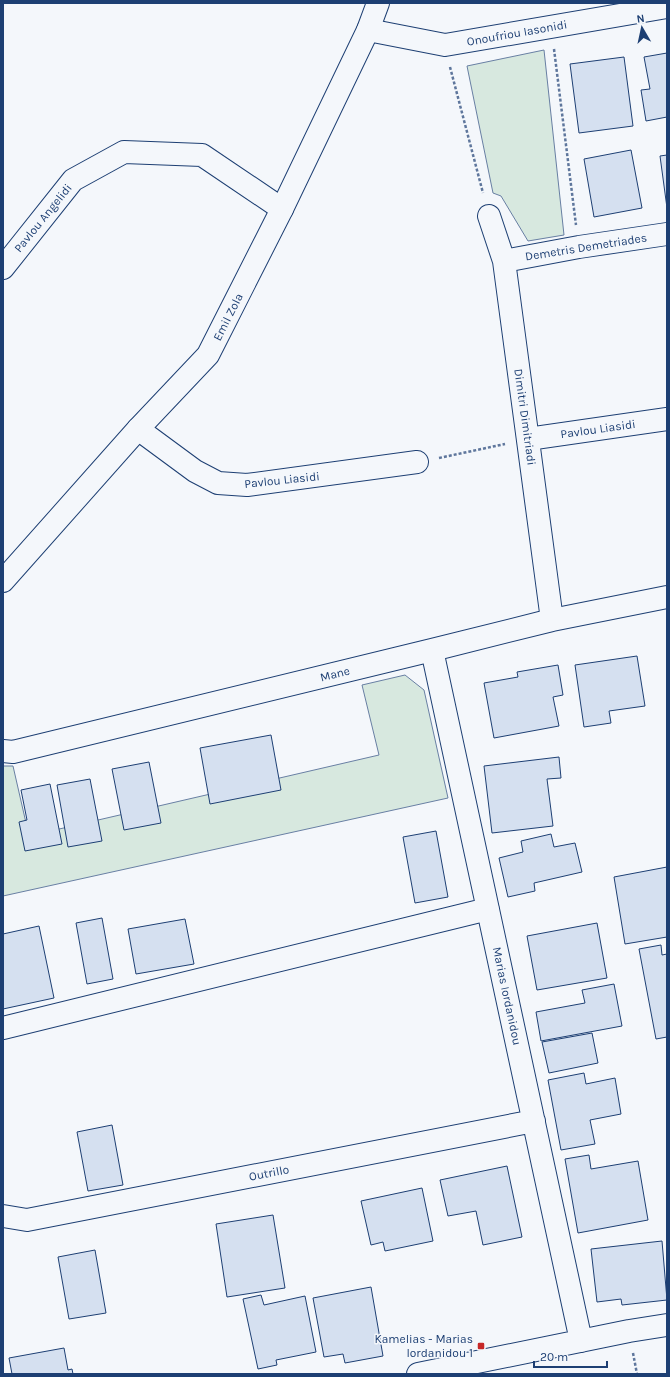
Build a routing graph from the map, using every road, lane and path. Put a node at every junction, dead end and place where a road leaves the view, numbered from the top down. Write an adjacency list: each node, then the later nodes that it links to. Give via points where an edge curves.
1 (378, 3): 4 (street, Emil Zola)
2 (667, 7): 3 (street, Onoufriou Iasonidi)
3 (551, 27): 5 (street, Onoufriou Iasonidi); 9 (path)
4 (368, 30): 5 (street, Onoufriou Iasonidi); 6 (street, Emil Zola)
5 (445, 45): 7 (path)
6 (282, 209): 11 (street, Pavlou Angelidi, via 202,155 124,152 73,180); 13 (street, Emil Zola, via 208,355)
7 (489, 216): 10 (street, Dimitri Dimitriadi)
8 (667, 234): 9 (street, Demetris Demetriades)
9 (579, 247): 10 (street, Demetris Demetriades)
10 (504, 261): 14 (street, Dimitri Dimitriadi)
11 (3, 268)
12 (667, 419): 14 (street, Pavlou Liasidi)
13 (138, 429): 15 (street, Pavlou Liasidi, via 195,471 218,482 247,485); 16 (street, Emil Zola)
14 (528, 439): 15 (path); 18 (street, Dimitri Dimitriadi)
15 (417, 462)
16 (3, 581)
17 (666, 601): 18 (street, Mane)
18 (552, 620): 19 (street, Mane)
19 (432, 650): 20 (street, Mane, via 13,752); 21 (street, Marias Iordanidou)
20 (3, 751)
21 (488, 909): 22 (street); 23 (street, Marias Iordanidou)
22 (3, 1028)
23 (534, 1121): 24 (street, Outrillo, via 27,1220); 26 (street, Marias Iordanidou)
24 (3, 1216)
25 (667, 1325): 26 (street)
26 (581, 1341): 27 (street)
27 (418, 1374)

